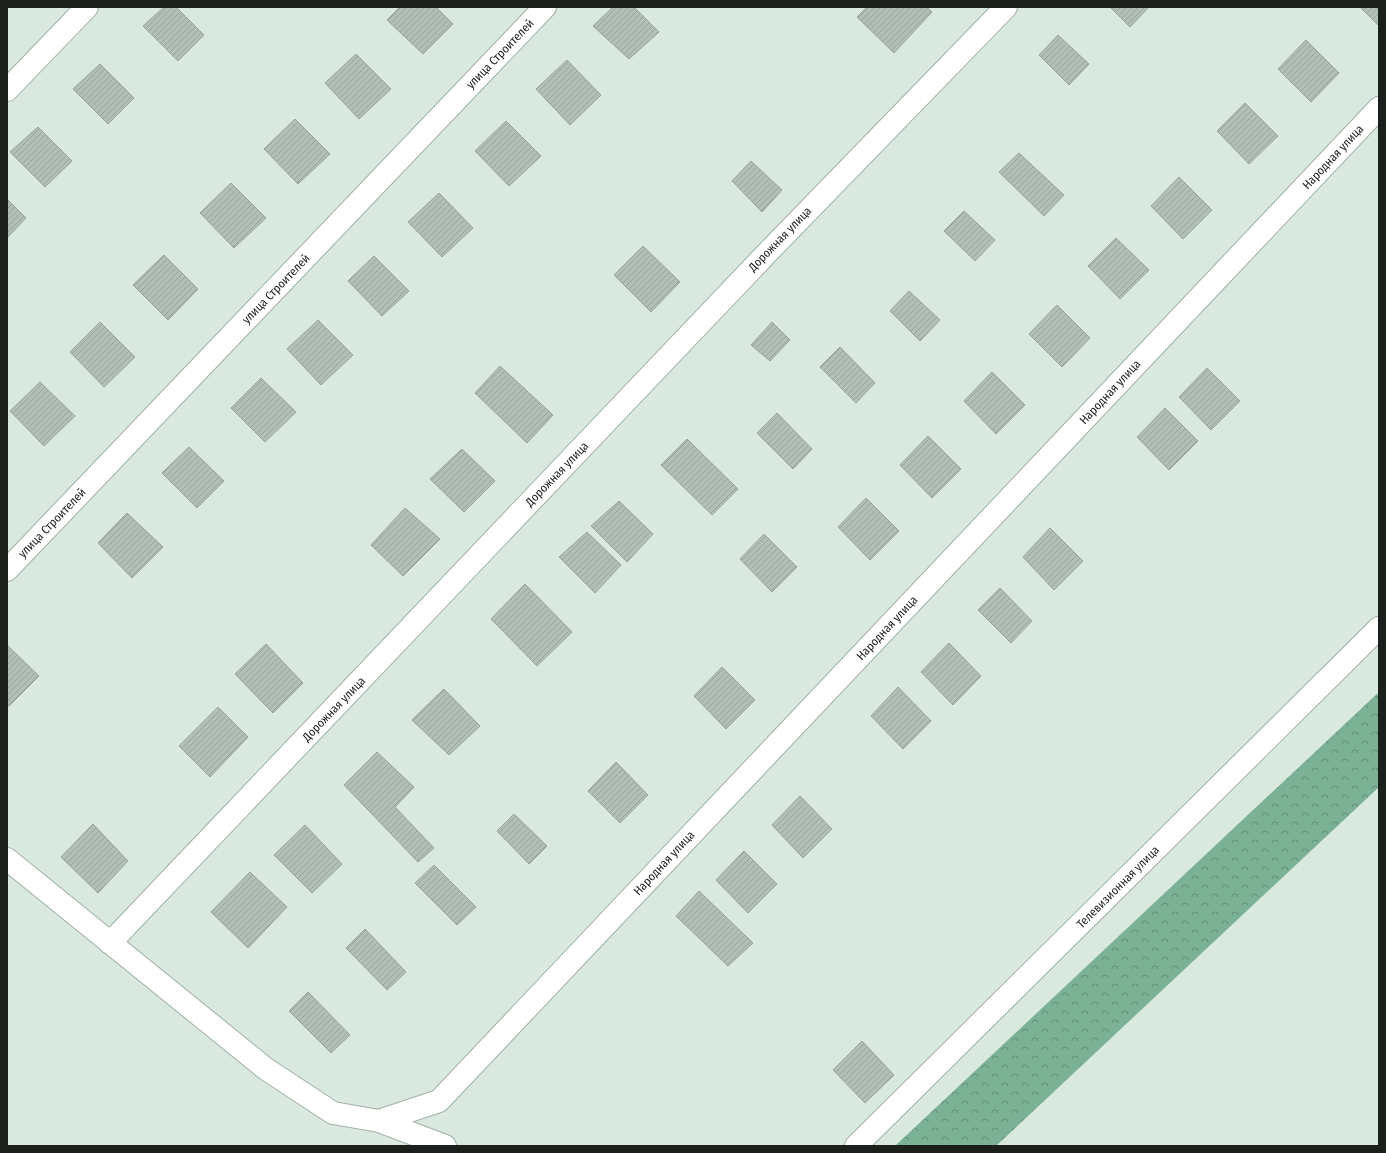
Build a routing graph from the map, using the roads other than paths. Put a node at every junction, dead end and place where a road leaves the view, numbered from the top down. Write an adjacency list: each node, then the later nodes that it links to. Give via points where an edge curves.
1 (87, 7): 4 (street)
2 (545, 7): 6 (street, улица Строителей)
3 (1006, 7): 9 (street, Дорожная улица, via 768,252)
4 (7, 90)
5 (1379, 108): 10 (street, Народная улица, via 439,1101)
6 (7, 570)
7 (1379, 628): 12 (street, Телевизионная улица)
8 (7, 859): 9 (street)
9 (110, 943): 10 (street, via 266,1069 333,1113)
10 (379, 1121): 11 (street)
11 (445, 1146)
12 (856, 1146)

